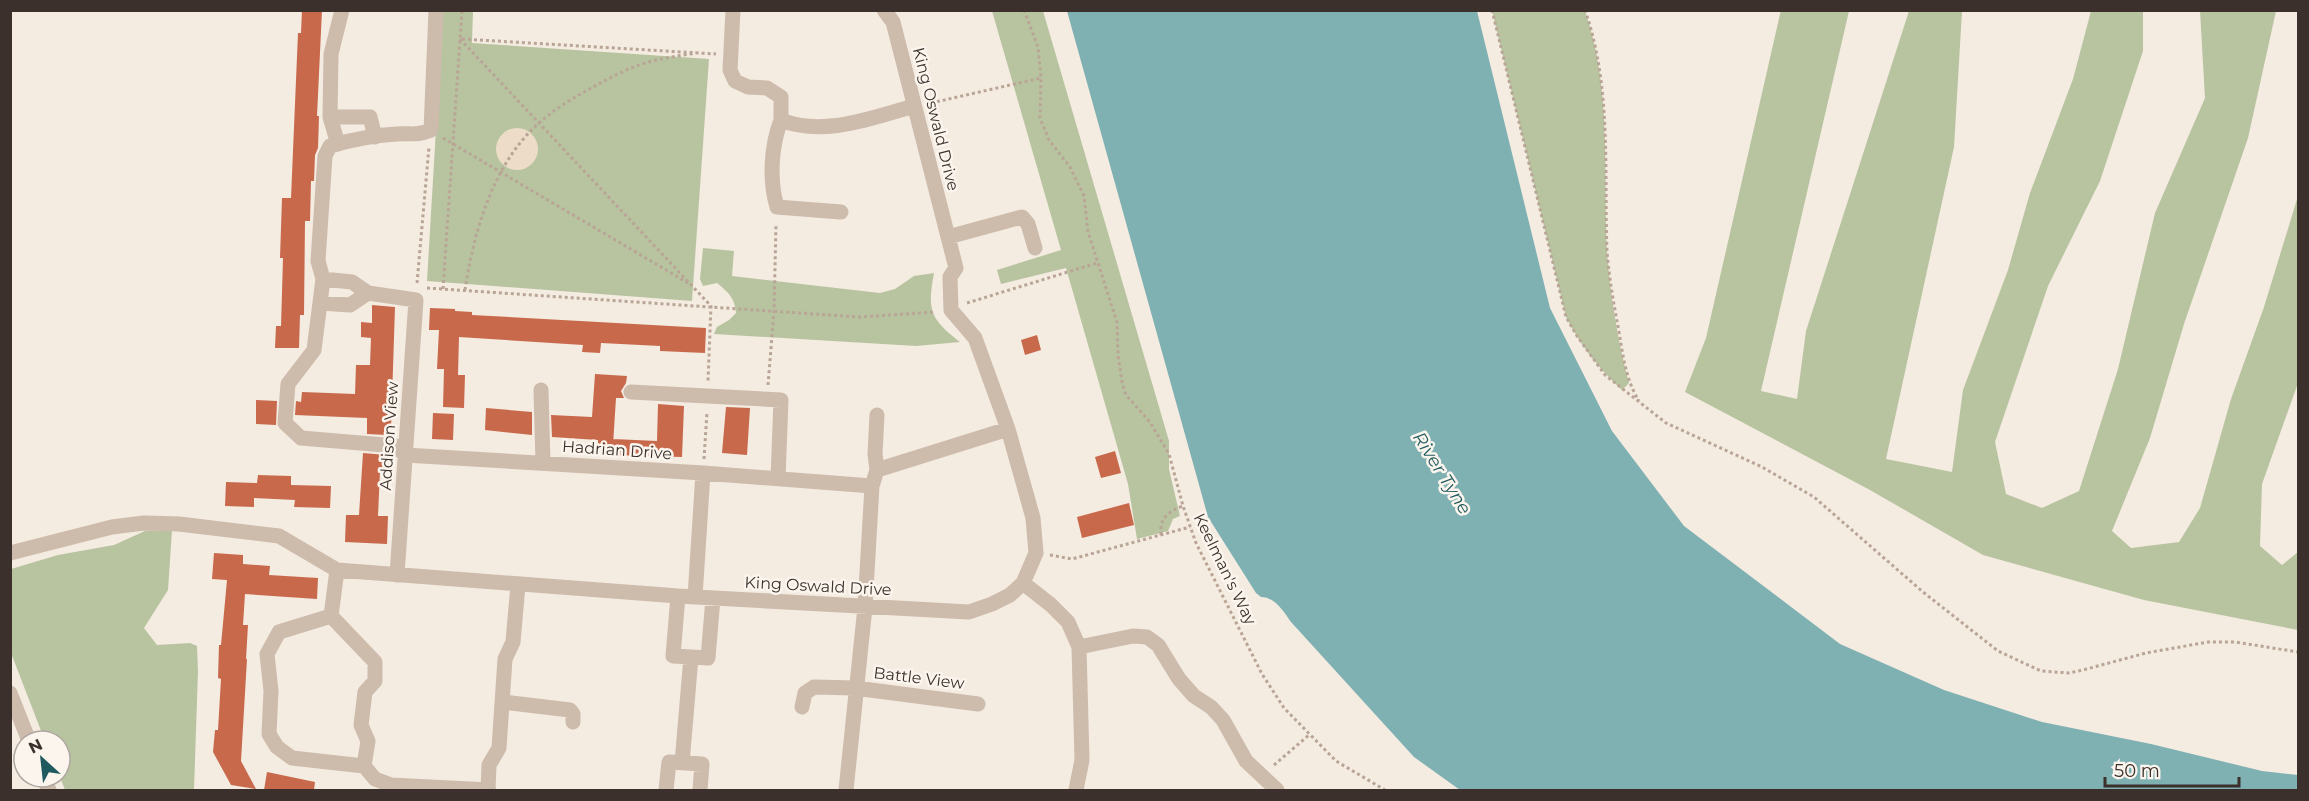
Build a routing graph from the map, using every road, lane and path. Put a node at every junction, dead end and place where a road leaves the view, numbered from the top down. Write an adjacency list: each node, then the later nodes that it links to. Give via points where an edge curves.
1 (342, 10): 14 (street, via 332,54)
2 (436, 10): 17 (street)
3 (462, 10): 9 (path)
4 (734, 10): 11 (street)
5 (884, 10): 13 (street, King Oswald Drive, via 893,22)
6 (1024, 10): 12 (path, Keelman's Way, via 1038,46)
7 (1492, 10): 41 (path, via 1566,316 1605,375)
8 (1585, 10): 41 (path, via 1595,44 1605,111 1611,285 1627,374)
9 (460, 39): 10 (path); 16 (path); 20 (path)
10 (697, 53): 11 (path); 16 (path, via 656,60 615,75 571,99)
11 (731, 55): 15 (street, via 730,70 735,81 748,87 767,88 781,97)
12 (1041, 78): 13 (path); 26 (path, Keelman's Way, via 1040,118 1084,196)
13 (914, 106): 15 (street, via 828,127 793,125); 24 (street, King Oswald Drive)
14 (330, 117): 18 (street, via 370,117); 19 (street)
15 (781, 120): 22 (street, via 775,136 772,190)
16 (539, 123): 21 (path); 28 (path)
17 (431, 130): 18 (street, via 417,135); 20 (path); 32 (path)
18 (375, 137): 19 (street)
19 (338, 144): 27 (street, via 330,146 325,156 318,261)
20 (453, 144): 21 (path); 29 (path)
21 (501, 173): 28 (path); 30 (path, via 479,226)
22 (777, 207): 23 (street); 36 (path)
23 (841, 212)
24 (948, 237): 25 (street, via 1022,217); 35 (street, King Oswald Drive, via 956,267 950,277)
25 (1035, 248)
26 (1097, 264): 35 (path, via 981,297); 50 (path, Keelman's Way, via 1117,321 1119,364 1126,395 1169,453)
27 (323, 279): 31 (street, via 352,282); 33 (street)
28 (692, 286): 34 (path)
29 (443, 289): 30 (path); 32 (path)
30 (465, 290): 34 (path)
31 (368, 293): 32 (street); 33 (street, via 350,305)
32 (416, 294): 44 (street, Addison View)
33 (320, 303): 44 (street, Hadrian Drive, via 314,350 288,384 285,423 301,438 396,446)
34 (711, 306): 36 (path); 39 (path)
35 (951, 310): 36 (path, via 859,317); 43 (street, via 975,338)
36 (774, 311): 40 (path)
37 (541, 390): 45 (street)
38 (631, 392): 39 (street)
39 (708, 396): 40 (street); 47 (path)
40 (766, 399): 48 (street, via 781,400)
41 (1640, 403): 65 (path, via 1666,423 1762,467 1814,497 1923,592 1998,651 2029,667 2069,673 2208,642)
42 (877, 415): 46 (street)
43 (1008, 429): 46 (street); 54 (street, via 1033,518)
44 (405, 455): 45 (street, Hadrian Drive); 56 (street, Addison View)
45 (543, 463): 47 (street, Hadrian Drive)
46 (878, 470): 49 (street, Battle View)
47 (703, 473): 48 (street, Hadrian Drive); 60 (street)
48 (778, 478): 49 (street, Hadrian Drive)
49 (872, 486): 62 (street, Battle View)
50 (1183, 506): 51 (path, Keelman's Way); 52 (path, via 1162,519)
51 (1190, 527): 52 (path); 74 (path, Keelman's Way, via 1262,674 1284,708)
52 (1161, 535): 54 (path, via 1072,559)
53 (10, 553): 55 (street, King Oswald Drive, via 112,527 179,524 279,536)
54 (1036, 553): 57 (street)
55 (337, 570): 56 (street, King Oswald Drive); 63 (street)
56 (397, 575): 58 (street, King Oswald Drive)
57 (1023, 583): 62 (street, King Oswald Drive, via 1010,595 969,612); 64 (street, via 1068,622)
58 (518, 585): 59 (street, King Oswald Drive); 69 (street, via 513,642 505,659)
59 (678, 596): 60 (street, King Oswald Drive); 66 (street, via 673,656)
60 (695, 597): 61 (street, King Oswald Drive)
61 (713, 598): 62 (street, King Oswald Drive); 66 (street, via 708,658)
62 (865, 607): 67 (street, Battle View)
63 (331, 616): 76 (street, via 375,662 375,681 365,692 361,725 368,741); 76 (street, via 279,632 267,654 271,691 268,734 291,758)
64 (1079, 647): 77 (street, via 1133,636 1148,637 1194,696 1223,720 1246,761); 82 (street, via 1082,760)
65 (2298, 652)
66 (692, 657): 75 (street)
67 (855, 688): 70 (street, Battle View); 71 (street, Battle View, via 814,687 805,693); 81 (street, Battle View)
68 (10, 693): 73 (street)
69 (503, 702): 72 (street, via 570,710); 78 (street, via 499,748 489,765)
70 (978, 704)
71 (802, 706)
72 (573, 722)
73 (24, 729)
74 (1309, 735): 77 (path); 84 (path, Keelman's Way, via 1336,761)
75 (682, 763): 79 (street, via 669,762); 80 (street, via 702,764)
76 (364, 766): 78 (street, via 375,779 391,785)
77 (1262, 775): 83 (street)
78 (489, 790)
79 (666, 790)
80 (700, 790)
81 (846, 790)
82 (1076, 790)
83 (1277, 790)
84 (1385, 790)

